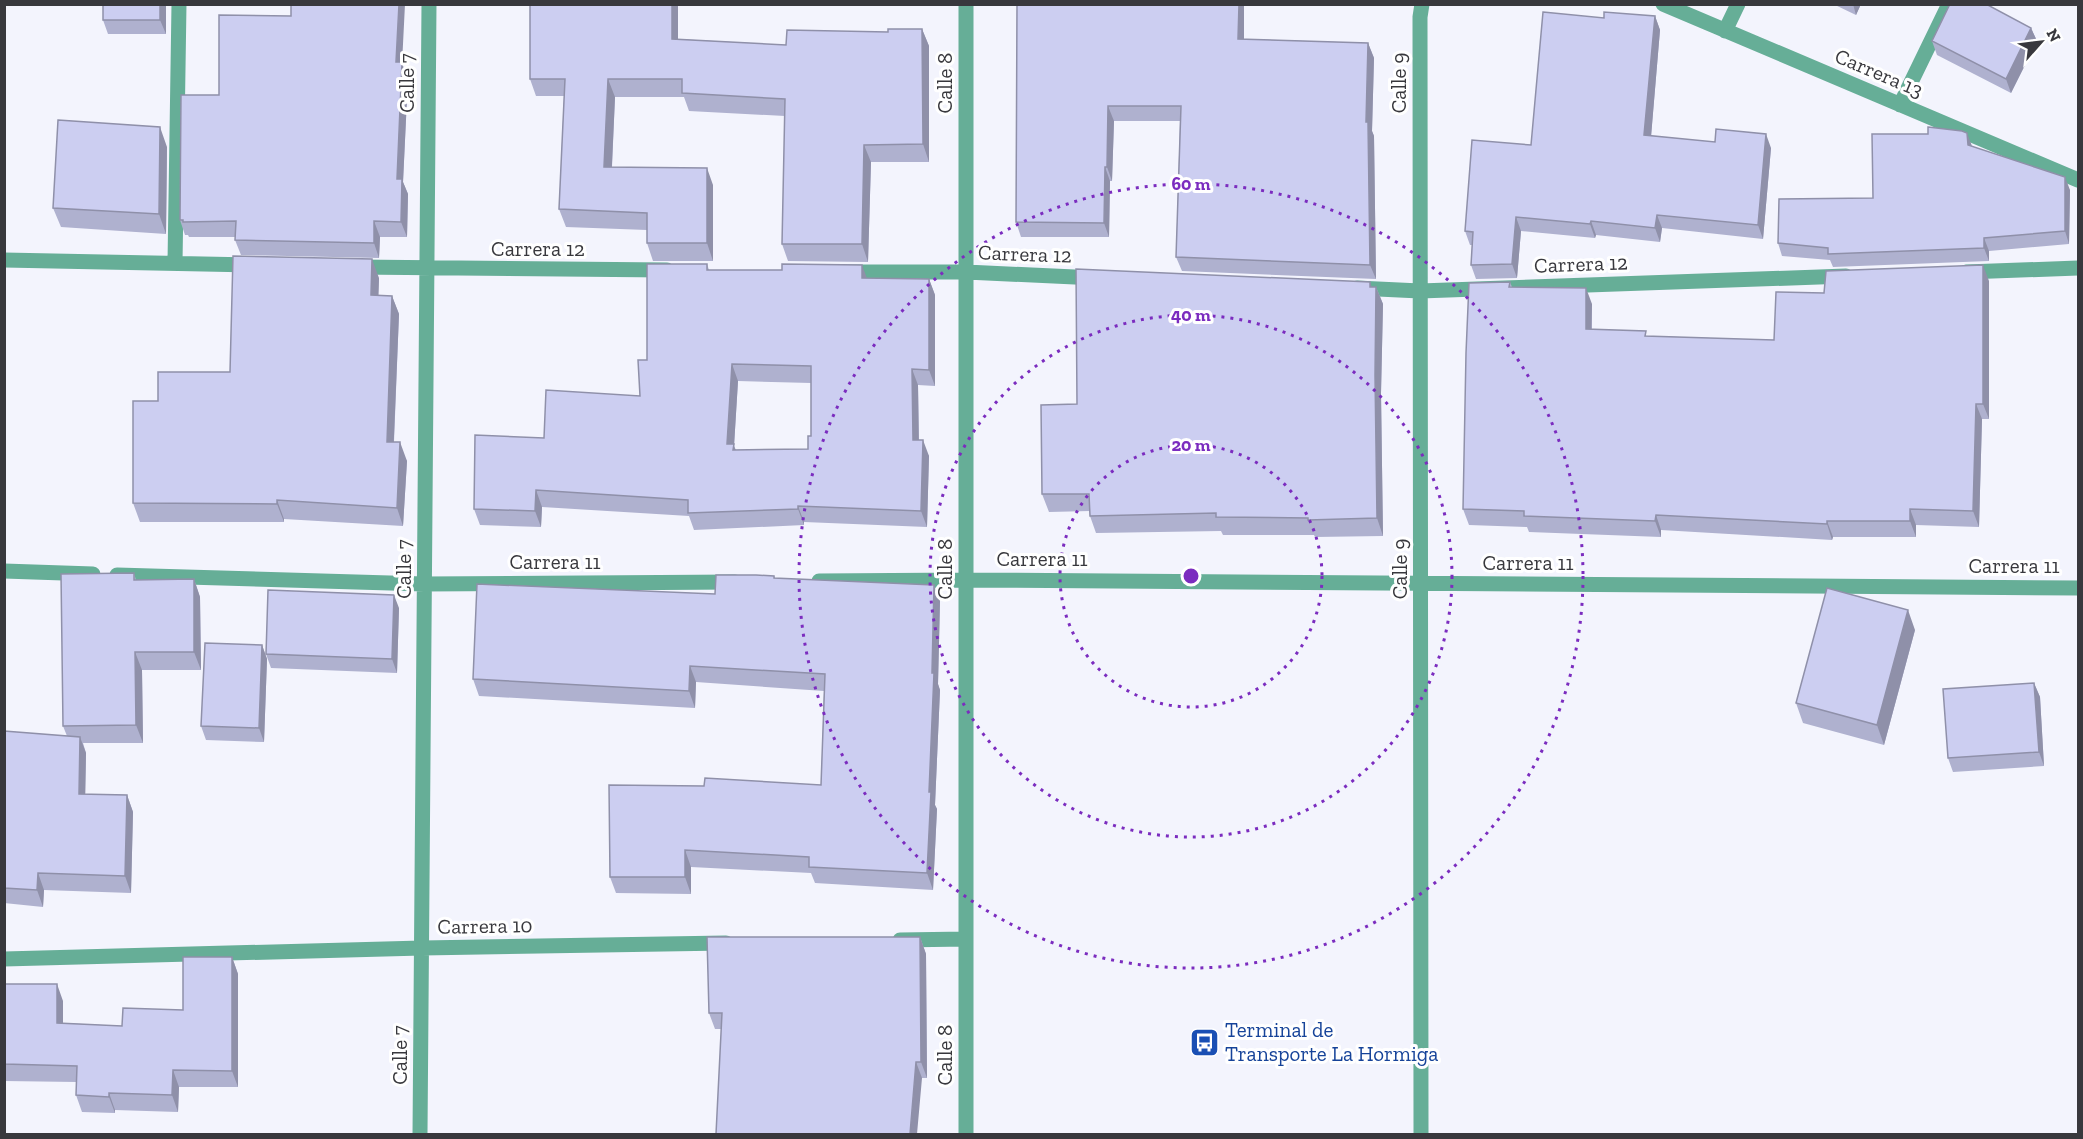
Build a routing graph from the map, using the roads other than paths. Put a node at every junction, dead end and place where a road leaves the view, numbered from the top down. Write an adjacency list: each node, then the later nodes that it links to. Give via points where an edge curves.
1 (179, 4): 12 (street)
2 (429, 4): 16 (street, Calle 7)
3 (966, 4): 19 (street, Calle 8)
4 (1422, 4): 24 (street, Calle 9)
5 (1663, 4): 8 (street, Carrera 13)
6 (1737, 4): 8 (street)
7 (1949, 4): 9 (street)
8 (1725, 31): 9 (street, Carrera 13)
9 (1900, 105): 10 (street, Carrera 13)
10 (2079, 180)
11 (4, 260): 12 (street)
12 (176, 263): 13 (street)
13 (271, 266)
14 (343, 267): 16 (street, Carrera 12)
15 (2079, 268): 20 (street)
16 (427, 269): 17 (street, Carrera 12); 30 (street, Calle 7)
17 (678, 270)
18 (834, 272): 19 (street, Carrera 12)
19 (966, 272): 22 (street, Carrera 12); 26 (street, Calle 8)
20 (1947, 272)
21 (1863, 275): 24 (street, Carrera 12)
22 (1110, 278)
23 (1336, 288): 24 (street, Carrera 12)
24 (1420, 291): 29 (street, Calle 9)
25 (4, 572): 30 (street, Carrera 11)
26 (966, 580): 27 (street, Carrera 11); 29 (street, Carrera 11); 32 (street, Calle 8)
27 (801, 581)
28 (754, 582): 30 (street, Carrera 11)
29 (1421, 583): 31 (street, Carrera 11); 39 (street, Calle 9)
30 (424, 584): 35 (street, Calle 7)
31 (2079, 588)
32 (966, 939): 33 (street); 38 (street, Calle 8)
33 (883, 940)
34 (741, 942): 35 (street, Carrera 10)
35 (422, 948): 36 (street, Carrera 10); 37 (street, Calle 7)
36 (4, 959)
37 (420, 1134)
38 (966, 1134)
39 (1421, 1134)

